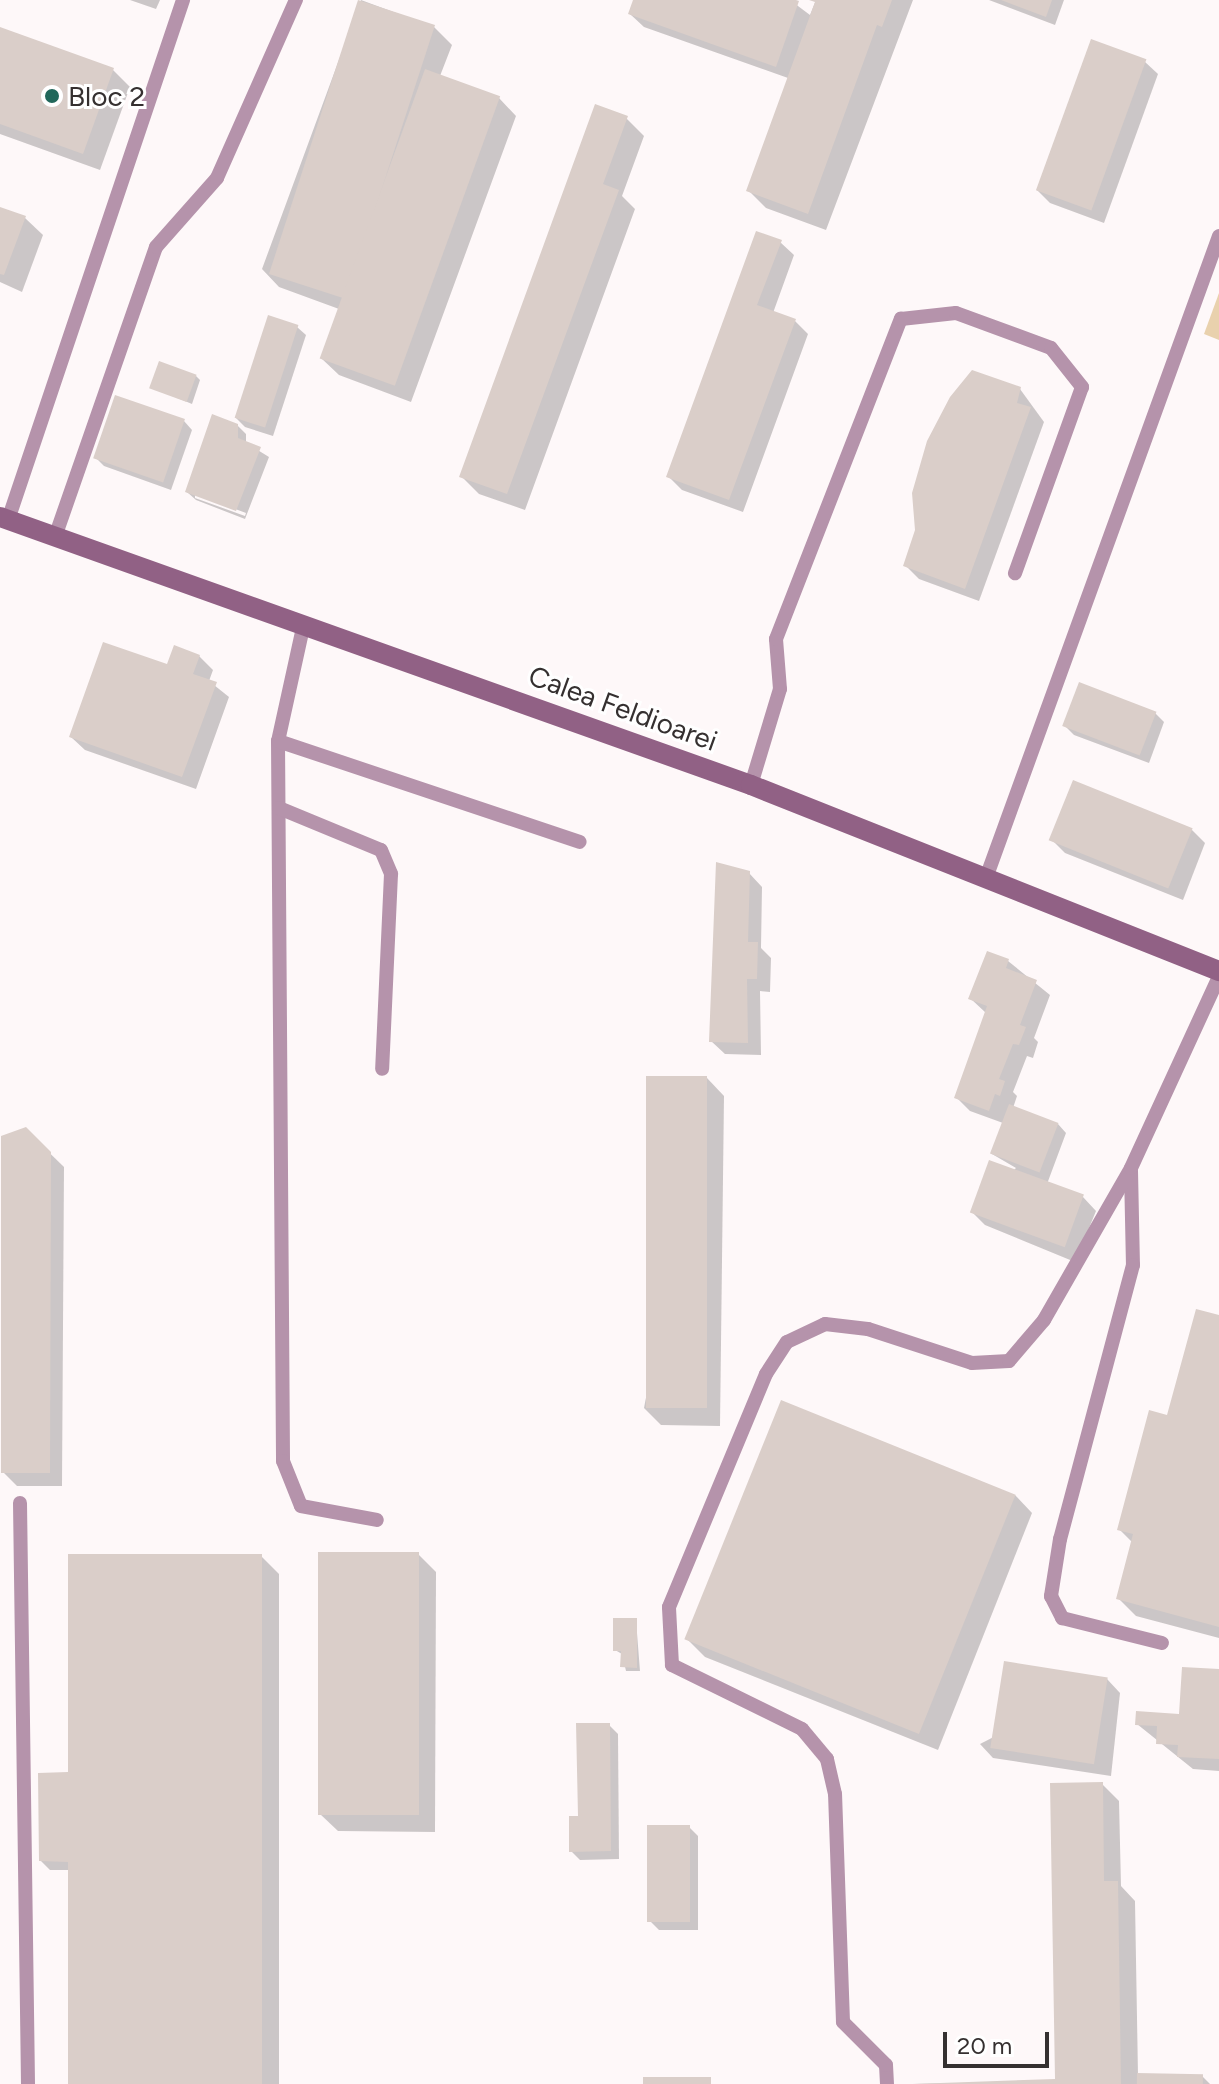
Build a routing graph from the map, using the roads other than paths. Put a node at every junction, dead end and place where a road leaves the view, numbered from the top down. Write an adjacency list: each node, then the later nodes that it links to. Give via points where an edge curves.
1 (183, 0): 4 (lane)
2 (296, 0): 5 (lane, via 217,178 156,247)
3 (1219, 236): 12 (lane)
4 (4, 519): 5 (main road, Calea Feldioarei)
5 (55, 537): 7 (main road, Calea Feldioarei)
6 (1015, 573): 9 (lane, via 1082,387 1051,348 956,313 901,319 776,639 780,689)
7 (304, 623): 8 (lane); 9 (main road, Calea Feldioarei)
8 (278, 741): 10 (lane); 11 (lane)
9 (751, 785): 12 (main road, Calea Feldioarei)
10 (279, 808): 14 (lane, via 381,850 391,874); 17 (lane, via 283,1461 301,1506)
11 (580, 842)
12 (986, 878): 13 (main road, Calea Feldioarei)
13 (1219, 974): 15 (lane)
14 (382, 1069)
15 (1131, 1168): 18 (lane, via 1133,1265 1060,1539 1051,1596 1062,1618); 20 (lane, via 1044,1320 1009,1361 972,1363 868,1329 825,1324 787,1342 766,1374 669,1607 672,1665 802,1729 827,1759 835,1794 843,2022 886,2065)
16 (20, 1503): 19 (lane)
17 (377, 1520)
18 (1162, 1643)
19 (28, 2084)
20 (887, 2084)

